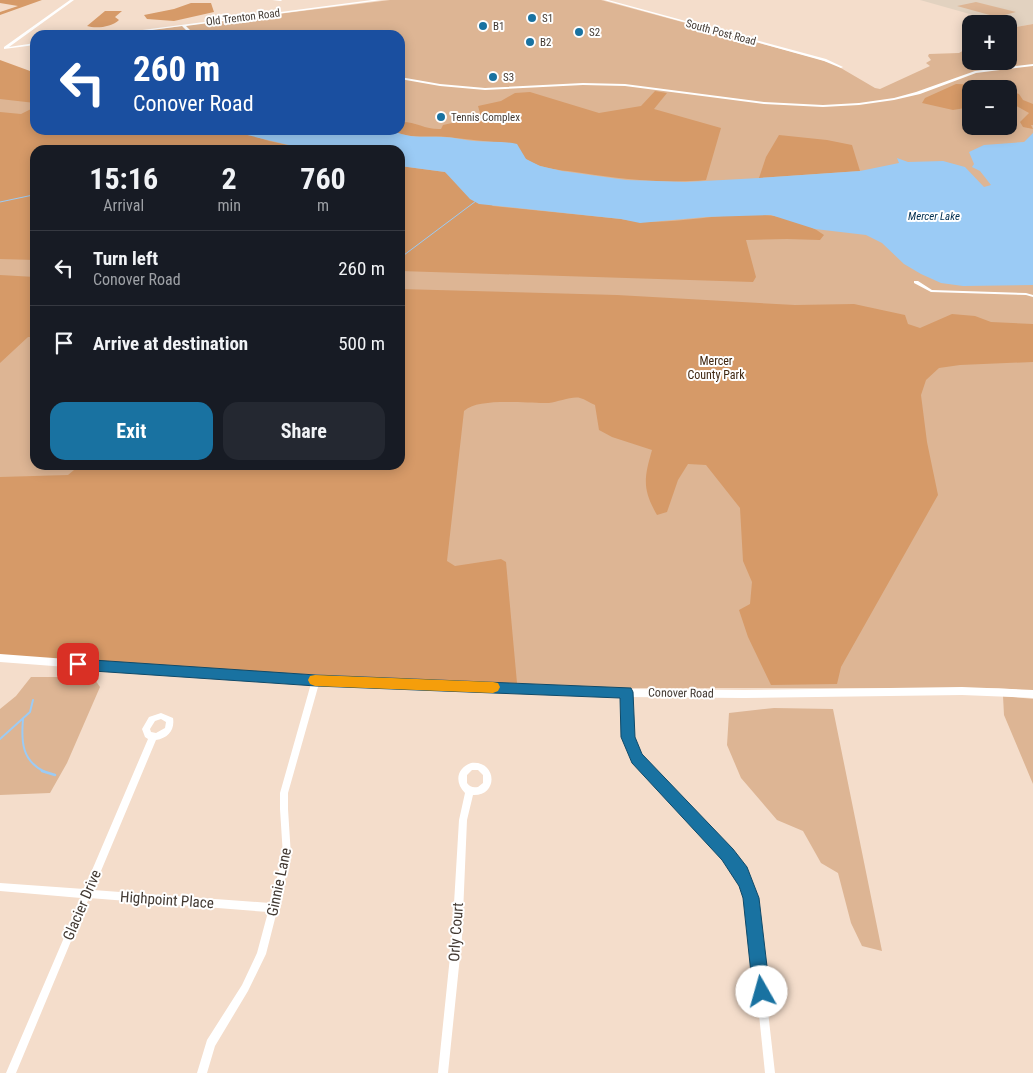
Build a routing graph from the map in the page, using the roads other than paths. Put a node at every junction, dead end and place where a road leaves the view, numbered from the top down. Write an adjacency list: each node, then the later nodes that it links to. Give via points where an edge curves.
1 (72, 0): 9 (street)
2 (273, 0): 3 (street)
3 (281, 0)
4 (380, 0): 6 (street, Old Trenton Road)
5 (605, 0): 20 (street, South Post Road)
6 (362, 1): 8 (street, Old Trenton Road)
7 (167, 27): 8 (street); 11 (street)
8 (182, 27): 12 (street); 13 (street)
9 (30, 30)
10 (30, 30): 14 (street)
11 (144, 30)
12 (183, 30)
13 (186, 30)
14 (12, 43): 16 (street); 18 (street)
15 (30, 45): 16 (street)
16 (20, 46): 18 (street)
17 (0, 48): 18 (street)
18 (5, 48)
19 (1033, 63): 23 (street, via 984,70 910,96 823,106 778,104 604,81)
20 (837, 64)
21 (405, 75): 23 (street, via 460,84)
22 (405, 79): 23 (street, via 464,88)
23 (543, 85)
24 (916, 282): 25 (street, via 931,291)
25 (1033, 296)
26 (0, 658): 27 (street, Conover Road)
27 (316, 680): 28 (street, Conover Road); 34 (street, Ginnie Lane, via 284,793 287,856)
28 (627, 692): 29 (street, Conover Road, via 962,691); 38 (street, via 628,737 637,758 728,854 747,885)
29 (1033, 694)
30 (153, 737): 33 (street, Glacier Drive)
31 (470, 790): 37 (street, Orly Court, via 463,820 456,946)
32 (0, 887): 33 (street, Highpoint Place)
33 (87, 894): 34 (street, Highpoint Place); 35 (street, Glacier Drive)
34 (274, 908): 36 (street, Ginnie Lane, via 261,954 211,1044)
35 (11, 1073)
36 (202, 1073)
37 (443, 1073)
38 (770, 1073)

